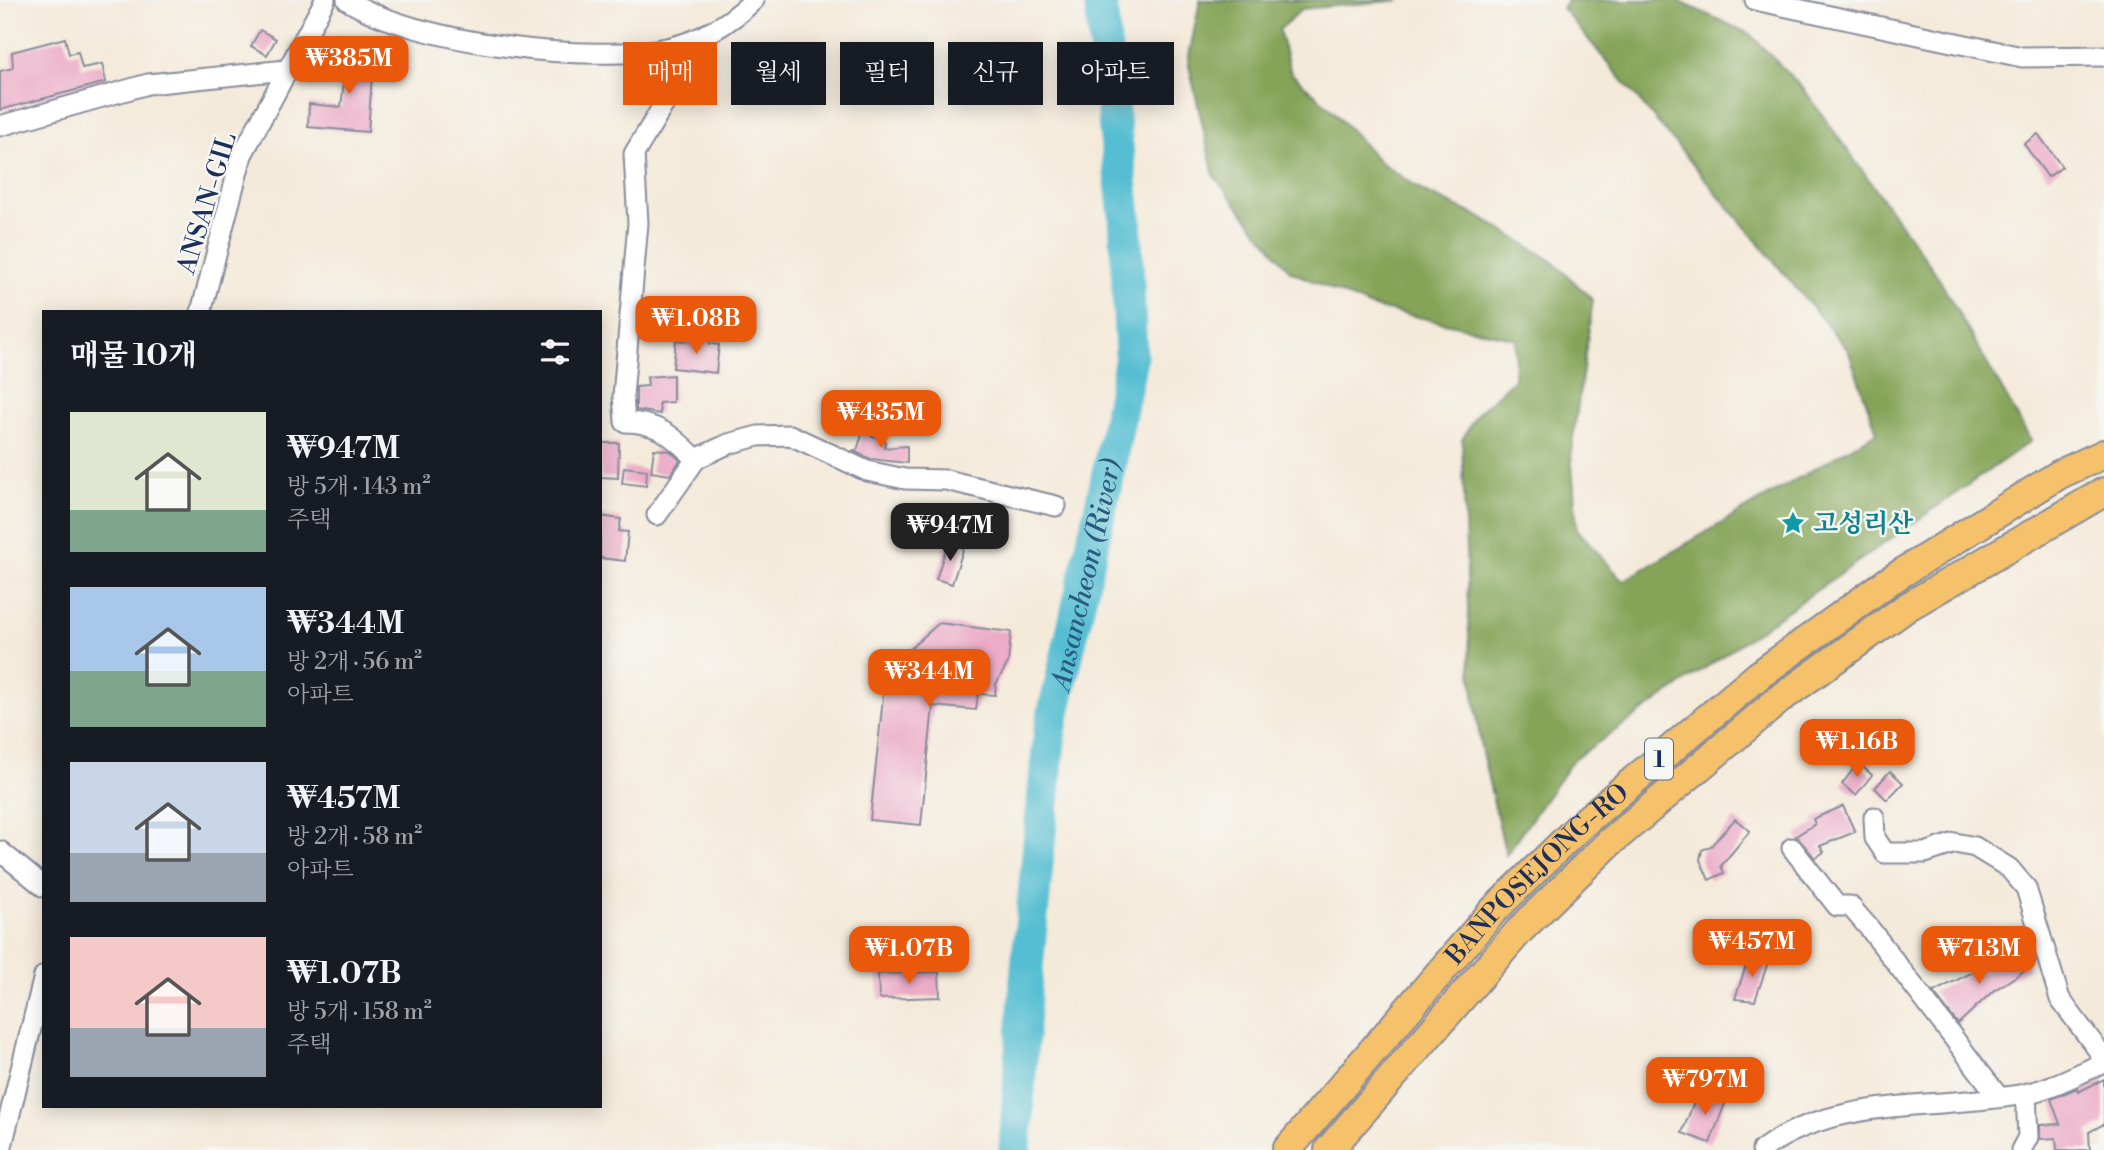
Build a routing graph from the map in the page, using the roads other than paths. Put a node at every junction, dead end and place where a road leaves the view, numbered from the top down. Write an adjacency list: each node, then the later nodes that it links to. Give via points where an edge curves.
1 (325, 0): 7 (street, ANSAN-GIL)
2 (348, 0): 5 (street, via 371,15 436,33 550,51 625,54)
3 (754, 0): 5 (street)
4 (1755, 0): 6 (street, via 2022,57)
5 (706, 34): 11 (street, via 634,155 638,223 623,396 625,422 660,426)
6 (2104, 56)
7 (286, 70): 8 (street, via 148,84); 9 (street, ANSAN-GIL, via 242,155)
8 (0, 126)
9 (202, 310)
10 (2104, 454): 24 (highway, BANPOSEJONG-RO / 1, via 2060,474 1889,581 1759,675 1582,824 1457,951)
11 (696, 460): 13 (street, via 758,436 790,435 867,471 905,479 946,480); 14 (street)
12 (2104, 492): 25 (highway, BANPOSEJONG-RO / 1, via 1907,607 1781,698 1629,825 1520,930)
13 (1056, 506)
14 (657, 515)
15 (1874, 817): 20 (street, via 1875,838 1885,853 1924,853 1955,843 1975,847 2009,868 2026,888 2060,999)
16 (1791, 848): 22 (street, via 1837,906 1850,906 1870,929)
17 (0, 851): 18 (street)
18 (42, 885)
19 (42, 984): 23 (street)
20 (2104, 1061): 21 (street)
21 (2026, 1094): 22 (street); 27 (street, via 2028,1137)
22 (1998, 1096): 26 (street, via 1826,1118 1778,1138)
23 (1, 1150)
24 (1287, 1150)
25 (1329, 1150)
26 (1762, 1150)
27 (2021, 1150)

